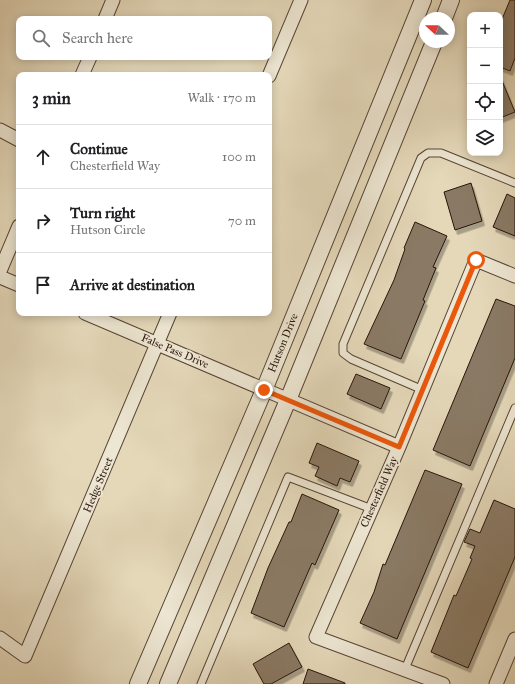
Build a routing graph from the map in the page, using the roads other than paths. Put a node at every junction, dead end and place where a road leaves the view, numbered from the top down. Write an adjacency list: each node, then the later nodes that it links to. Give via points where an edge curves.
1 (113, 0): 6 (street)
2 (301, 0): 10 (street)
3 (423, 0): 22 (street, Hutson Drive)
4 (451, 0): 5 (street)
5 (446, 12)
6 (106, 16)
7 (432, 48): 24 (street)
8 (89, 60): 9 (street)
9 (83, 72)
10 (271, 72)
11 (0, 130): 12 (street)
12 (16, 138)
13 (515, 183): 23 (lane, via 441,153 428,153 421,158 343,344 343,353 351,359)
14 (16, 233): 15 (street)
15 (0, 271)
16 (515, 276): 23 (street, Chesterfield Way, via 476,260)
17 (0, 277): 18 (street)
18 (16, 284)
19 (92, 316): 21 (street, False Pass Drive)
20 (169, 316): 21 (street, Hedge Street)
21 (157, 344): 22 (street, False Pass Drive); 28 (street, Hedge Street, via 25,656)
22 (264, 390): 24 (street, False Pass Drive); 31 (street, Hutson Drive)
23 (423, 390): 26 (street, Chesterfield Way)
24 (288, 400): 26 (street, False Pass Drive); 32 (street)
25 (515, 408): 30 (lane)
26 (399, 447): 27 (street, Chesterfield Way)
27 (372, 509): 30 (street, Chesterfield Way, via 316,637); 33 (lane, via 288,477)
28 (0, 638)
29 (515, 639): 35 (street)
30 (405, 669): 34 (street, Chesterfield Way)
31 (138, 684)
32 (168, 684)
33 (200, 684)
34 (443, 684)
35 (496, 684)

